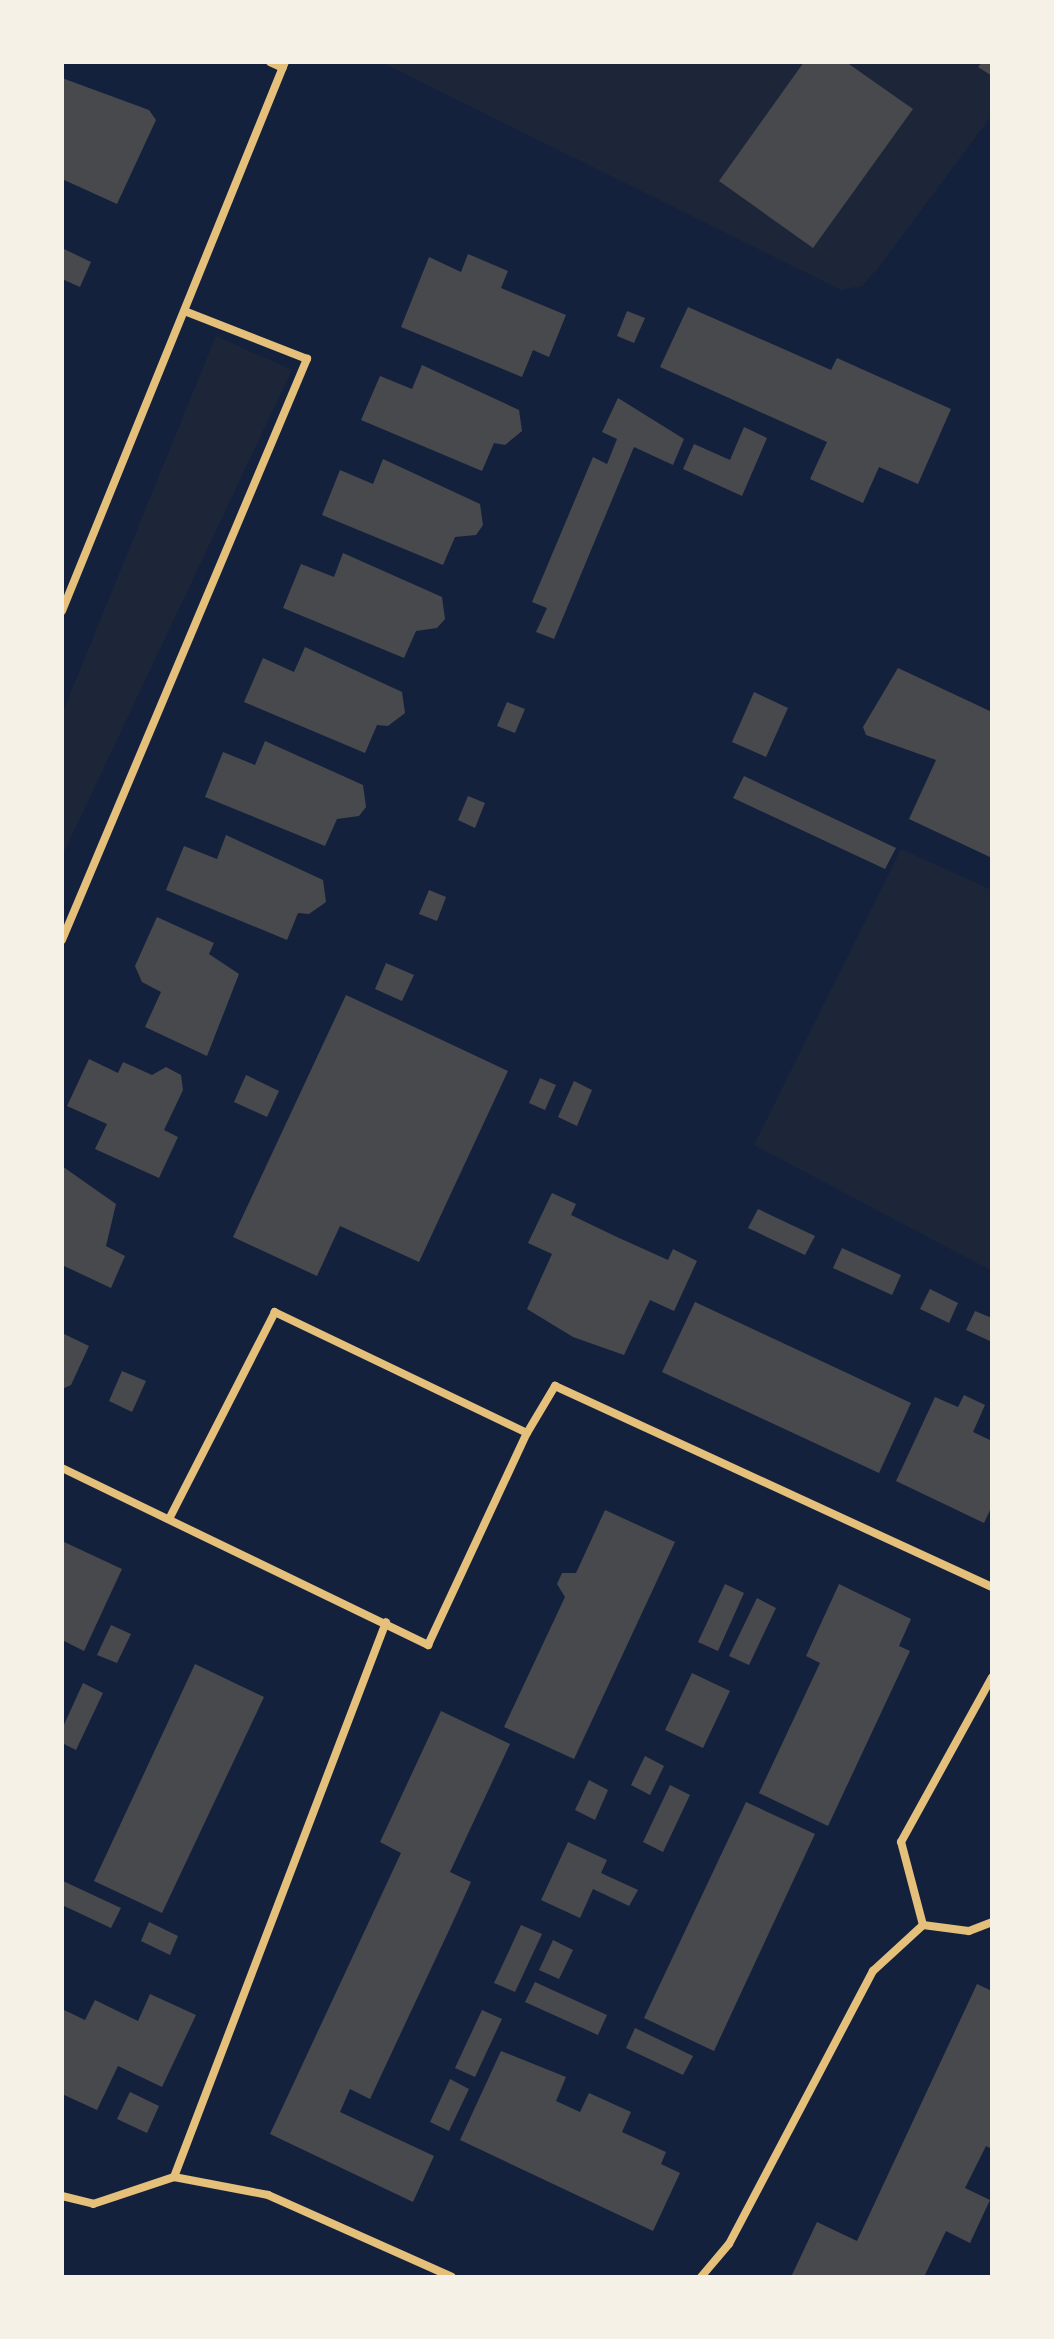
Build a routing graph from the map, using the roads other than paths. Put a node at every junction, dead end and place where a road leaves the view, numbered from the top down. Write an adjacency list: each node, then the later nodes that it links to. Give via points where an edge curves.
1 (270, 62): 2 (street)
2 (284, 65): 3 (street)
3 (187, 312): 4 (street); 5 (street, via 307,359)
4 (62, 611)
5 (62, 940)
6 (527, 1433): 8 (street, via 275,1312); 9 (street, via 555,1386); 10 (street, via 428,1645)
7 (62, 1468): 8 (street)
8 (170, 1517): 10 (street)
9 (992, 1587)
10 (386, 1622): 14 (street)
11 (992, 1677): 13 (street, via 901,1842)
12 (992, 1922): 13 (street, via 969,1931)
13 (923, 1925): 17 (street, via 873,1971 729,2244)
14 (174, 2177): 15 (street, via 93,2204); 16 (street, via 268,2195)
15 (62, 2196)
16 (452, 2277)
17 (701, 2277)

